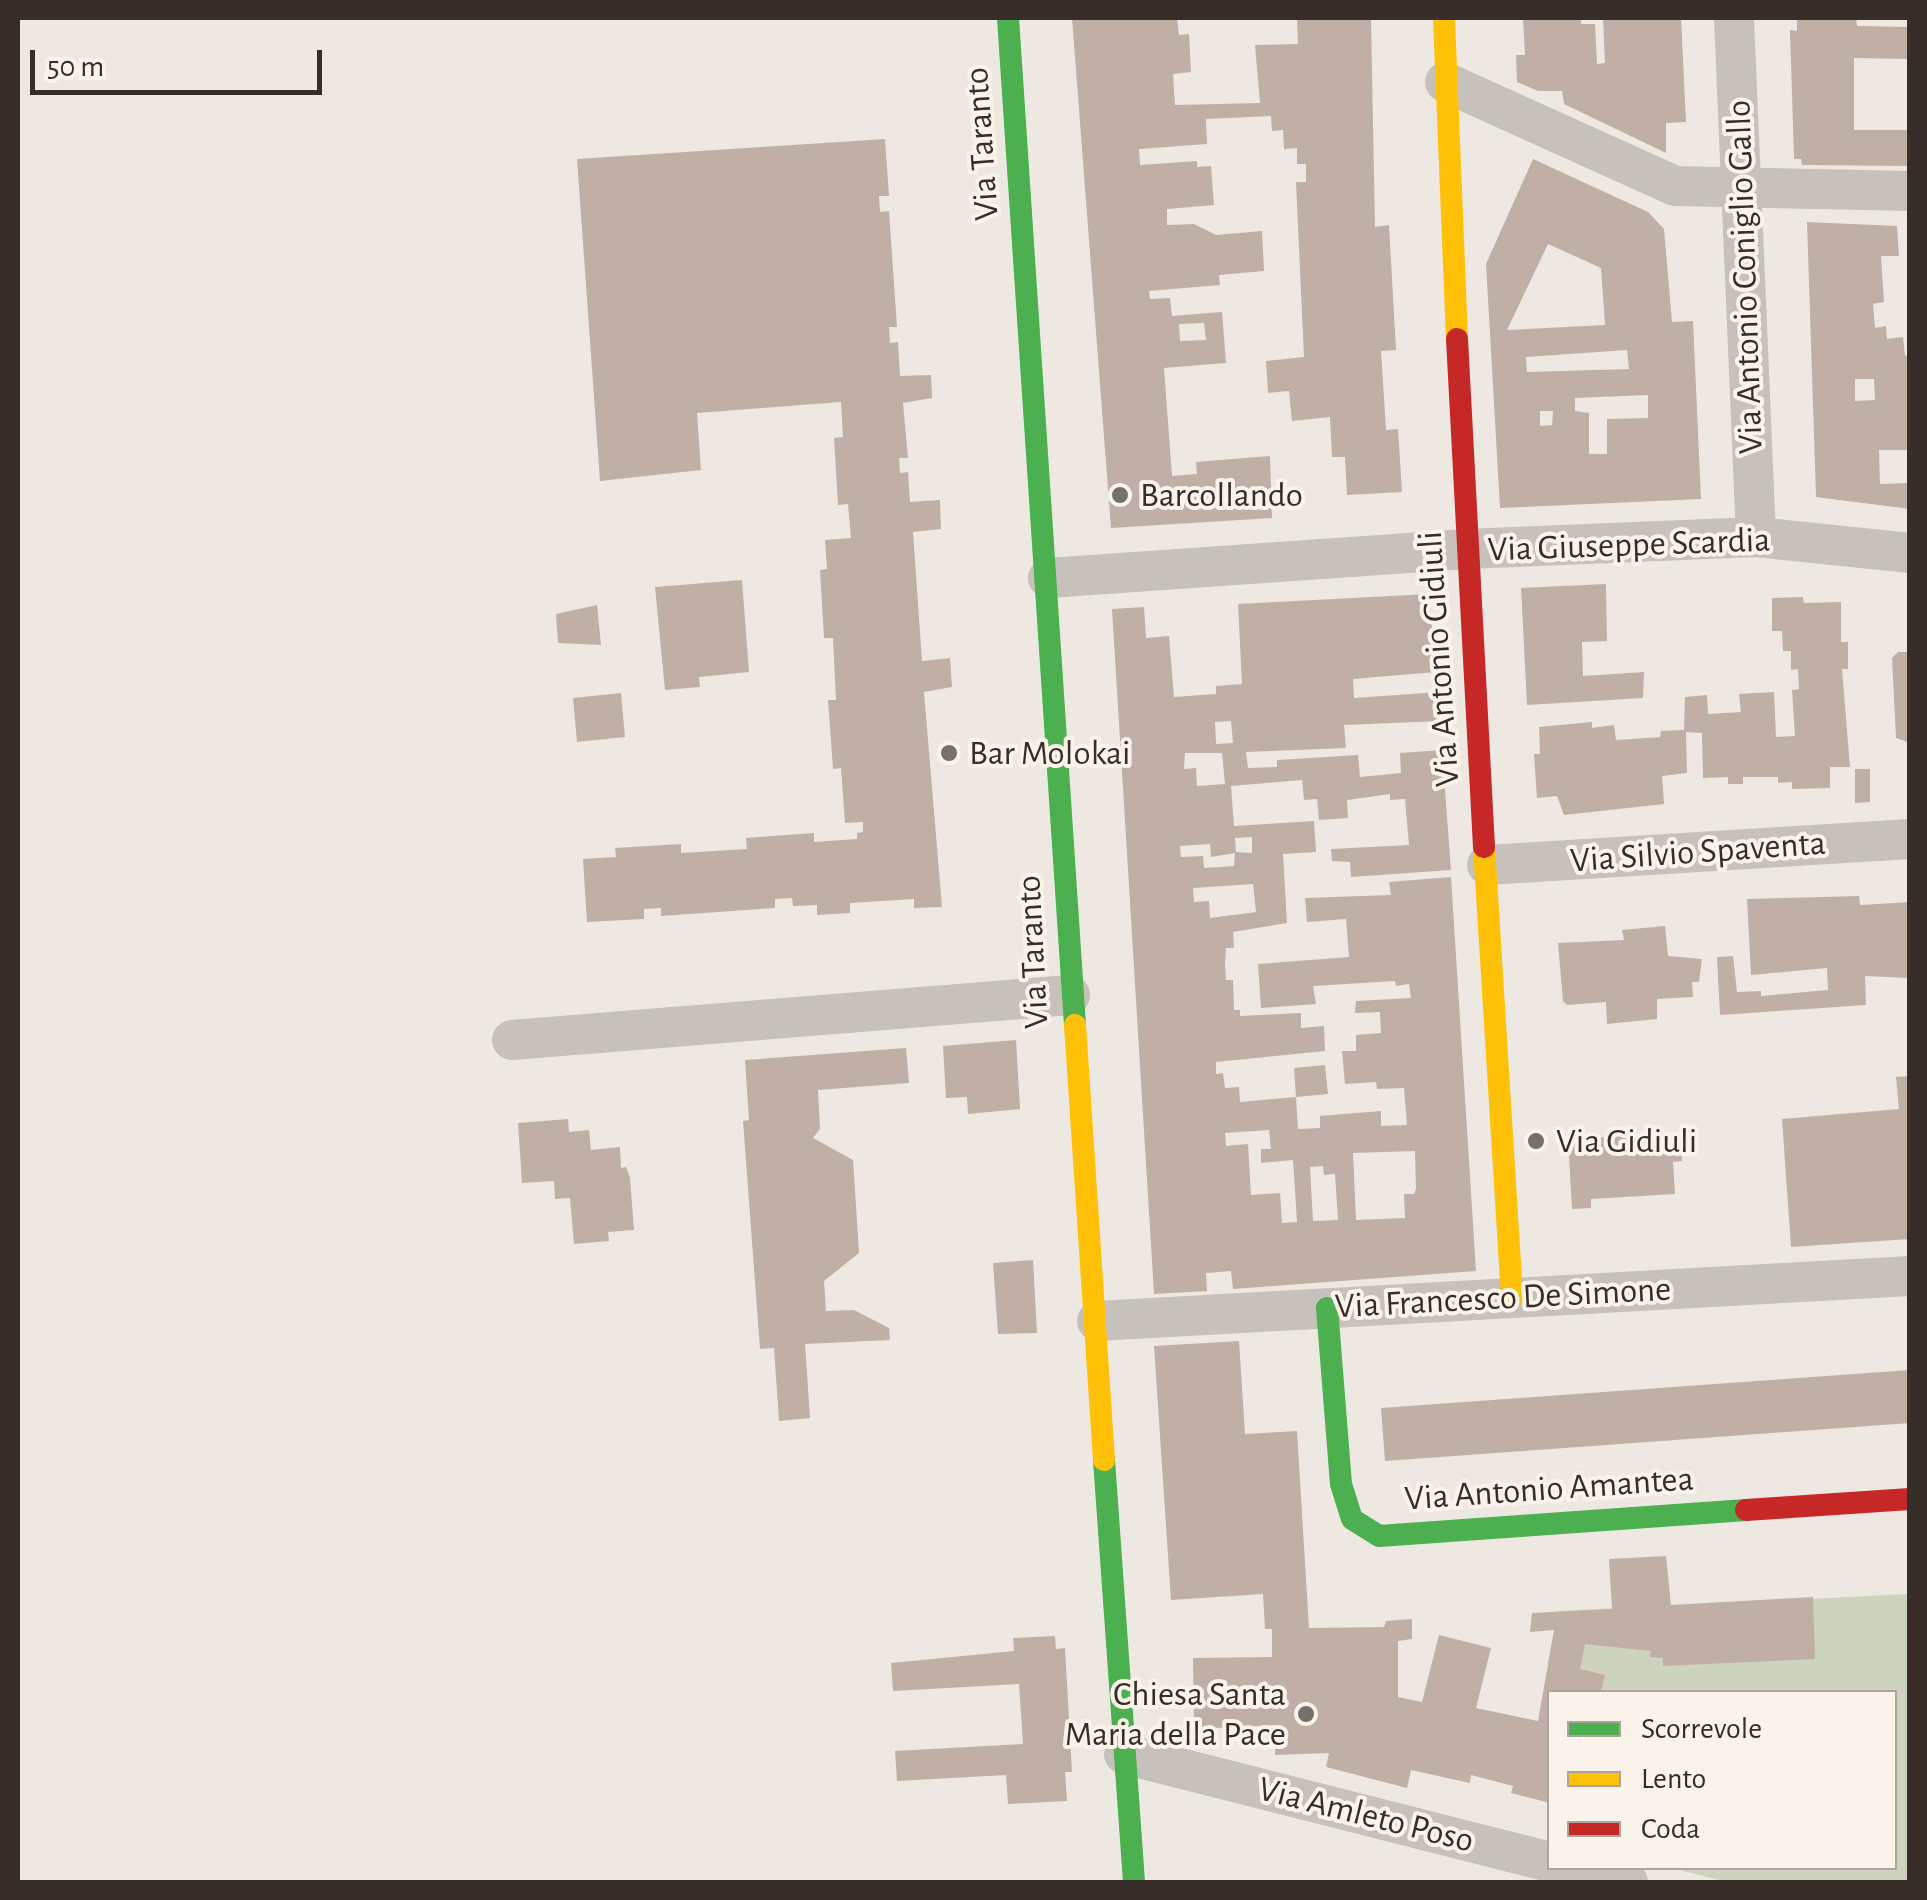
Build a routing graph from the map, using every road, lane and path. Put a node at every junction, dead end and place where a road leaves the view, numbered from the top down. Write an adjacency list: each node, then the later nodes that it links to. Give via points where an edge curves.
1 (1008, 18): 10 (street, Via Taranto)
2 (1444, 18): 4 (street, Via Antonio Gidiuli)
3 (1734, 18): 5 (street, Via Antonio Coniglio Gallo)
4 (1446, 82): 5 (street, via 1674,186); 8 (street, Via Antonio Gidiuli)
5 (1741, 184): 6 (street); 7 (street, Via Antonio Coniglio Gallo)
6 (1910, 191)
7 (1756, 537): 8 (street, Via Giuseppe Scardia); 9 (street, Via Giuseppe Scardia)
8 (1466, 550): 10 (street, Via Giuseppe Scardia); 12 (street, Via Antonio Gidiuli)
9 (1910, 553)
10 (1048, 578): 13 (street, Via Taranto)
11 (1910, 839): 12 (street, Via Silvio Spaventa)
12 (1487, 865): 16 (street, Via Antonio Gidiuli)
13 (1070, 995): 14 (street); 18 (street, Via Taranto)
14 (512, 1040)
15 (1910, 1276): 16 (street, Via Francesco De Simone)
16 (1512, 1296): 17 (street, Via Francesco De Simone)
17 (1327, 1308): 18 (street, Via Francesco De Simone); 19 (street, Via Antonio Amantea, via 1340,1484 1352,1519 1379,1536)
18 (1098, 1321): 20 (street, Via Taranto)
19 (1910, 1498)
20 (1124, 1754): 21 (street, Via Amleto Poso); 23 (street, Via Taranto)
21 (1547, 1861)
22 (1580, 1870): 24 (street)
23 (1134, 1882)
24 (1628, 1882)

